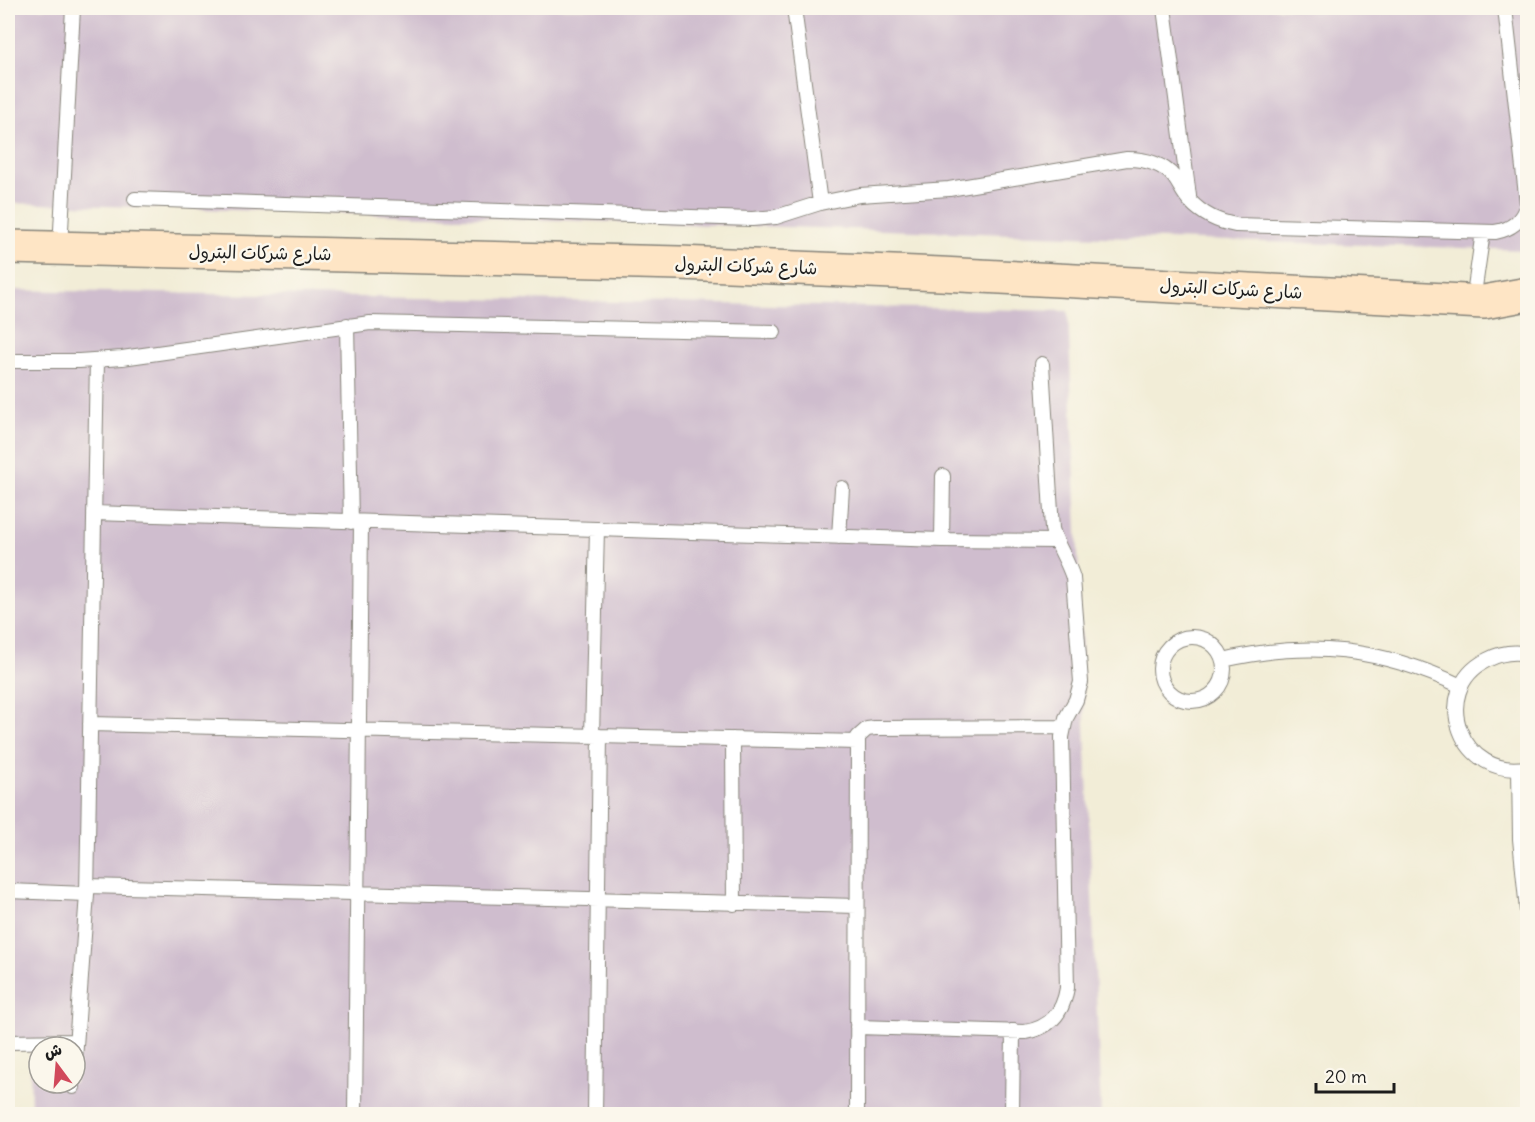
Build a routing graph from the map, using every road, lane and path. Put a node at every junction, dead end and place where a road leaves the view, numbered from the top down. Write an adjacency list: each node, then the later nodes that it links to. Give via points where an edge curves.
1 (73, 8): 10 (lane)
2 (794, 8): 7 (lane)
3 (1164, 8): 6 (lane)
4 (1504, 8): 8 (lane, via 1527,204 1516,224 1506,230)
5 (135, 199): 7 (lane, via 752,219 787,214)
6 (1189, 201): 7 (lane, via 1175,178 1161,166 1127,159 978,185 860,195); 8 (lane, via 1210,217 1236,225)
7 (820, 203)
8 (1483, 232): 12 (lane)
9 (8, 247): 10 (street, شارع شركات البترول)
10 (60, 248): 12 (street, شارع شركات البترول, via 692,263)
11 (1527, 294): 12 (street, شارع شركات البترول)
12 (1478, 302): 13 (street, شارع شركات البترول)
13 (1527, 318)
14 (347, 325): 15 (lane, via 399,322); 16 (lane); 22 (lane)
15 (774, 332)
16 (97, 360): 17 (lane); 21 (lane)
17 (8, 361)
18 (1042, 364): 26 (lane)
19 (943, 476): 25 (lane)
20 (842, 488): 24 (lane)
21 (94, 513): 22 (lane); 30 (lane)
22 (356, 522): 23 (lane); 32 (lane)
23 (597, 529): 24 (lane); 33 (lane)
24 (840, 537): 25 (lane)
25 (942, 540): 26 (lane)
26 (1055, 541): 31 (lane, via 1073,578 1082,672 1079,691)
27 (1527, 654): 29 (lane, via 1494,656 1469,673)
28 (1223, 660): 28 (lane, via 1209,642 1199,638 1177,640 1162,657 1161,679 1174,697 1185,701 1207,698 1222,682); 29 (lane, via 1277,650 1332,649 1399,661)
29 (1461, 686): 36 (lane, via 1456,716 1466,744 1490,764)
30 (90, 724): 32 (lane); 37 (lane)
31 (1063, 727): 35 (lane, via 874,728 861,732); 45 (lane, via 1067,988 1060,1011 1044,1026)
32 (358, 730): 33 (lane); 39 (lane)
33 (596, 736): 34 (lane); 40 (lane)
34 (733, 739): 35 (lane); 41 (lane)
35 (857, 742): 42 (lane)
36 (1523, 768): 43 (lane, via 1520,839)
37 (87, 890): 38 (lane); 39 (lane); 46 (lane)
38 (8, 891)
39 (357, 894): 40 (lane); 49 (lane)
40 (598, 901): 41 (lane); 50 (lane)
41 (734, 904): 42 (lane)
42 (857, 906): 44 (lane)
43 (1527, 921)
44 (857, 1027): 45 (lane); 51 (lane)
45 (1013, 1031): 52 (lane)
46 (76, 1035)
47 (8, 1042): 48 (lane)
48 (27, 1042)
49 (355, 1114)
50 (595, 1114)
51 (856, 1114)
52 (1012, 1114)

